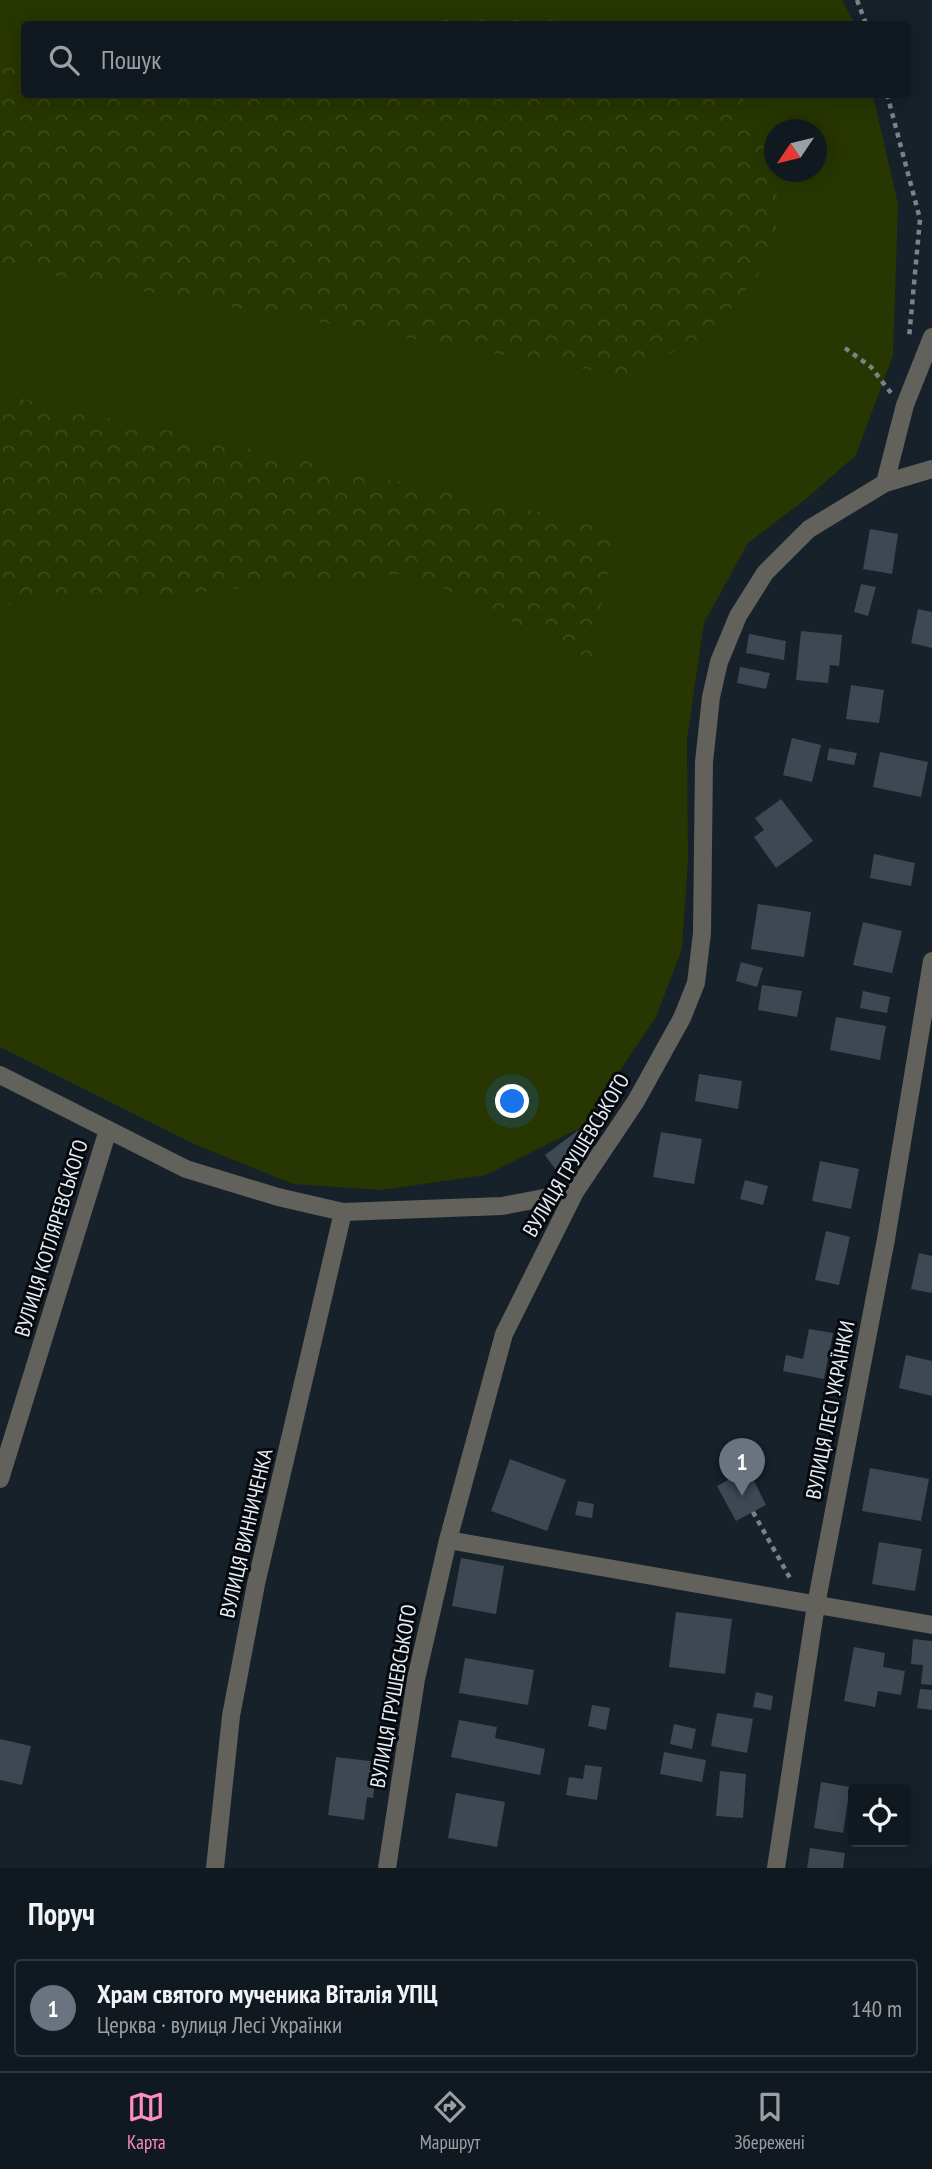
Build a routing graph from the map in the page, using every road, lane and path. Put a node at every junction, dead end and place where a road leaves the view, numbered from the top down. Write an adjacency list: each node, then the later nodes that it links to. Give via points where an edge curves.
1 (856, 0): 2 (path)
2 (865, 21)
3 (888, 98): 5 (path, via 920,219)
4 (932, 337): 7 (street)
5 (909, 341)
6 (845, 348): 7 (path, via 871,367)
7 (905, 405): 9 (street)
8 (932, 469): 9 (street, ВУЛИЦЯ ГРУШЕВСЬКОГО)
9 (885, 483): 13 (street, ВУЛИЦЯ ГРУШЕВСЬКОГО, via 809,529 765,573 738,616 711,697 704,762 702,933 696,983 636,1101)
10 (932, 961): 18 (street, ВУЛИЦЯ ЛЕСІ УКРАЇНКИ, via 886,1239)
11 (0, 1075): 12 (street)
12 (108, 1130): 14 (street, via 186,1169); 15 (street, ВУЛИЦЯ КОТЛЯРЕВСЬКОГО)
13 (575, 1192): 14 (street, via 502,1206); 17 (street, ВУЛИЦЯ ГРУШЕВСЬКОГО, via 504,1334)
14 (343, 1212): 20 (street, ВУЛИЦЯ ВИННИЧЕНКА, via 256,1584 231,1716)
15 (0, 1479)
16 (753, 1512): 18 (path, via 788,1577)
17 (448, 1540): 18 (street); 21 (street, ВУЛИЦЯ ГРУШЕВСЬКОГО, via 416,1679)
18 (816, 1605): 19 (street); 22 (street, ВУЛИЦЯ ЛЕСІ УКРАЇНКИ)
19 (932, 1625)
20 (215, 1868)
21 (387, 1868)
22 (776, 1868)

